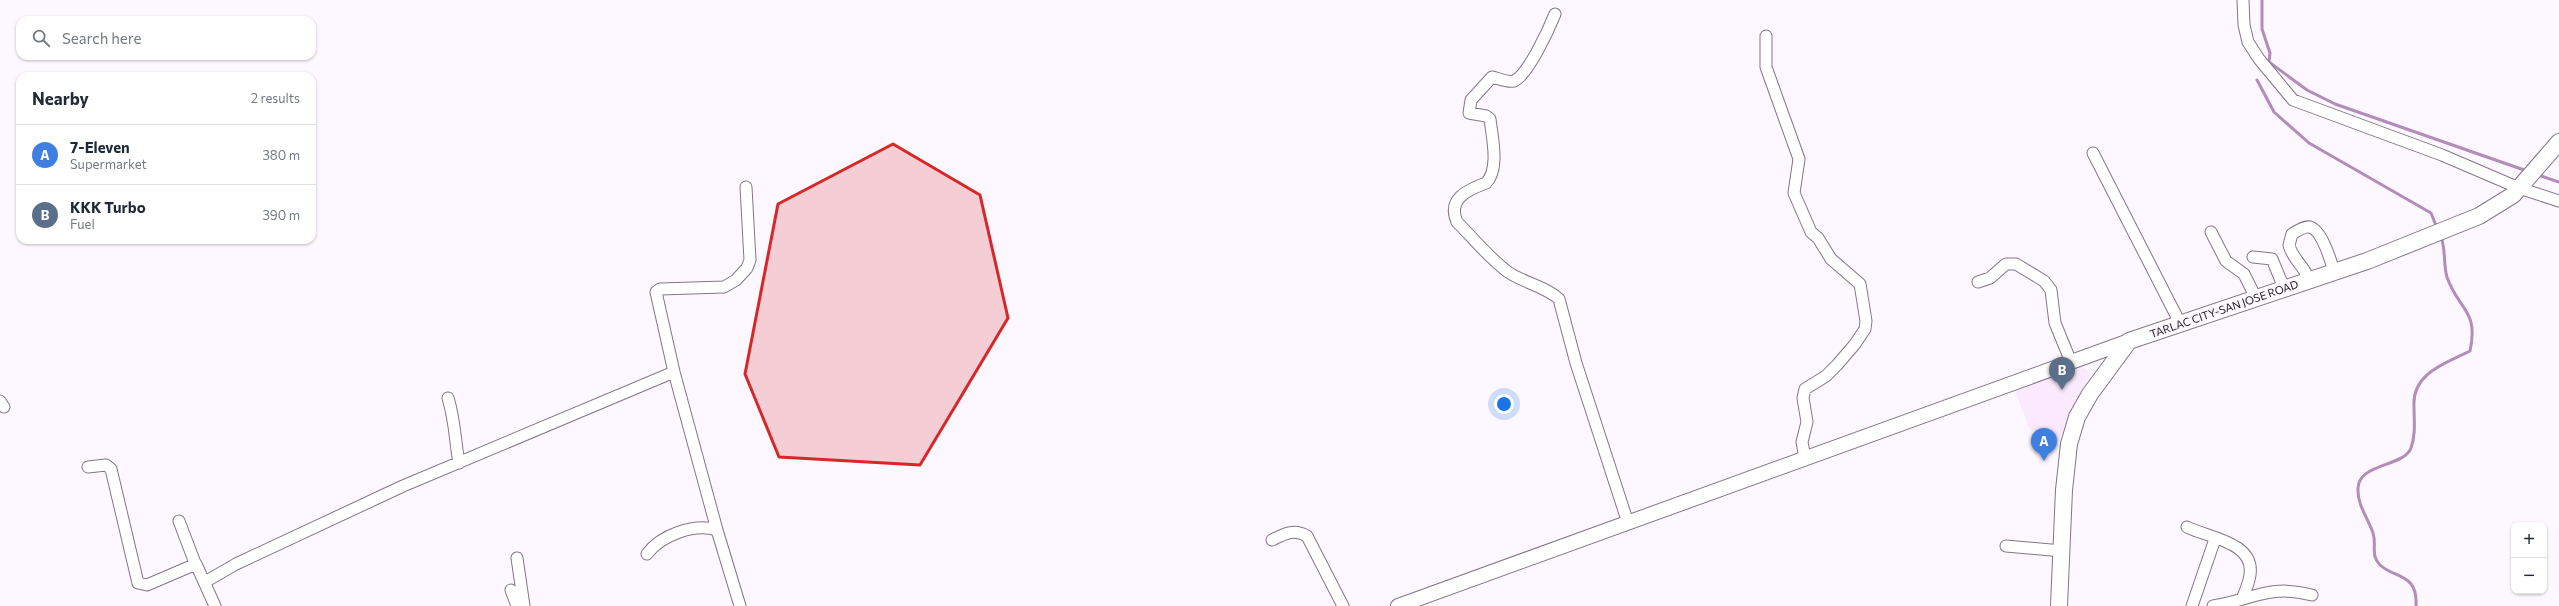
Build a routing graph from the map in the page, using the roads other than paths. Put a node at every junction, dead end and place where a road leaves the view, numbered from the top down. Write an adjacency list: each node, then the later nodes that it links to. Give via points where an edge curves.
1 (2243, 0): 6 (street, via 2248,42 2293,100)
2 (1555, 14): 25 (street, via 1539,50 1516,79 1510,81 1492,77 1471,100 1469,113 1490,119 1493,151 1491,174 1486,184 1469,189 1460,195 1455,204 1454,214 1457,222 1507,272 1530,286 1551,292 1559,299 1576,363)
3 (1766, 36): 21 (street, via 1766,67 1799,159 1794,193 1811,232 1818,238 1831,259 1860,284 1866,321 1865,329 1837,365 1826,376 1805,389 1803,398 1807,422 1802,442)
4 (2559, 142): 6 (main road, TARLAC CITY-SAN JOSE ROAD)
5 (2093, 153): 16 (street)
6 (2522, 185): 8 (street); 11 (main road, TARLAC CITY-SAN JOSE ROAD, via 2505,201 2479,216)
7 (746, 187): 19 (street, via 750,260 747,268 724,288 660,289 656,292)
8 (2559, 201)
9 (2211, 232): 15 (street, via 2226,261 2244,274)
10 (2253, 257): 14 (street, via 2272,259)
11 (2334, 272): 12 (main road, TARLAC CITY-SAN JOSE ROAD); 12 (street, via 2315,230 2310,227 2304,228 2292,234 2289,245 2293,256 2303,265)
12 (2309, 280): 14 (main road, TARLAC CITY-SAN JOSE ROAD)
13 (1978, 282): 18 (street, via 1990,278 2006,264 2016,264 2044,281 2051,290 2055,323)
14 (2284, 288): 15 (main road, TARLAC CITY-SAN JOSE ROAD)
15 (2256, 298): 16 (main road, TARLAC CITY-SAN JOSE ROAD)
16 (2181, 325): 17 (main road, TARLAC CITY-SAN JOSE ROAD)
17 (2129, 341): 18 (street); 31 (main road, via 2094,388 2077,417 2069,444 2064,480)
18 (2071, 362): 21 (street)
19 (674, 372): 22 (street); 27 (street)
20 (448, 398): 22 (street, via 454,420)
21 (1805, 458): 25 (street)
22 (459, 463): 35 (street, via 346,512 236,564)
23 (88, 468): 34 (street, via 106,465 111,469 138,583 147,585)
24 (179, 521): 34 (street)
25 (1628, 523): 44 (street)
26 (2187, 527): 28 (street)
27 (717, 530): 32 (street, via 706,527 682,532 662,539); 42 (street)
28 (2215, 539): 38 (street, via 2238,547 2246,555 2250,576); 46 (street)
29 (1272, 540): 43 (street, via 1288,532 1300,532 1307,536)
30 (2006, 546): 31 (street)
31 (2062, 551): 45 (main road)
32 (647, 554)
33 (517, 558): 41 (street)
34 (195, 563): 35 (street)
35 (205, 582): 39 (street)
36 (511, 590): 40 (street)
37 (2312, 594): 38 (street, via 2281,590 2264,591)
38 (2242, 599): 47 (street)
39 (215, 606)
40 (517, 606)
41 (524, 606)
42 (740, 606)
43 (1343, 606)
44 (1398, 606)
45 (2059, 606)
46 (2192, 606)
47 (2213, 606)

